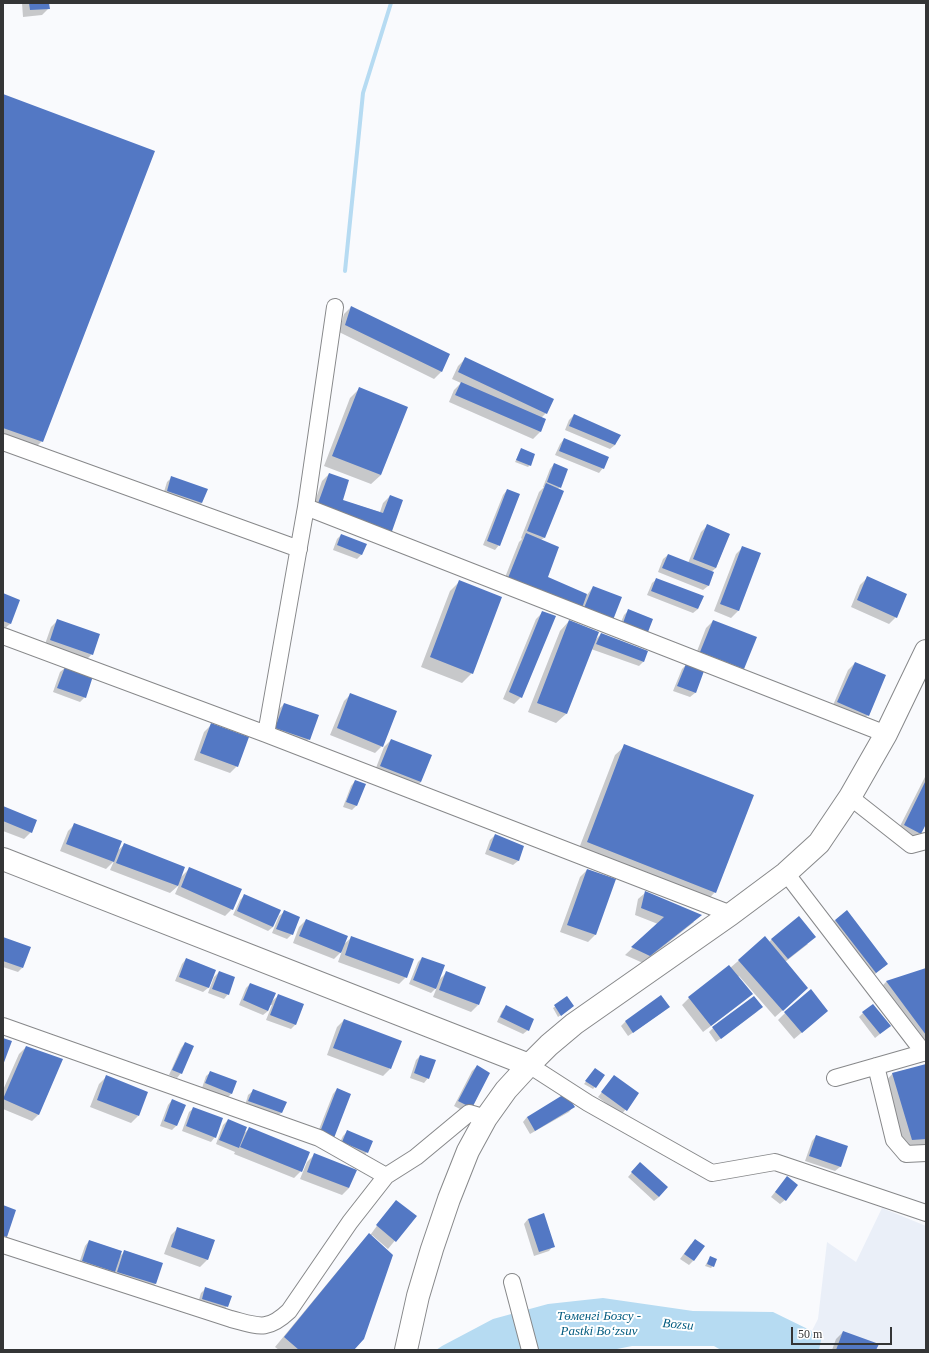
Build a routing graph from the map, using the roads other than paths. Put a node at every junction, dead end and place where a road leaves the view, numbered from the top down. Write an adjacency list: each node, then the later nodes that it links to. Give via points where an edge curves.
1 (336, 307): 3 (street)
2 (3, 442): 4 (street)
3 (306, 507): 4 (street); 8 (street)
4 (299, 549): 7 (street)
5 (3, 636): 7 (street)
6 (923, 664): 8 (main road)
7 (266, 734): 13 (street)
8 (886, 734): 9 (main road)
9 (850, 797): 10 (street, via 911,845); 12 (main road, via 819,843)
10 (926, 841)
11 (3, 858): 16 (main road)
12 (786, 873): 13 (main road); 15 (street)
13 (731, 914): 16 (main road, via 574,1024)
14 (3, 1026): 21 (street, via 319,1138)
15 (925, 1052): 17 (street)
16 (529, 1065): 19 (main road, via 506,1090); 22 (street, via 588,1103 712,1173 775,1162)
17 (876, 1066): 18 (street); 20 (street, via 894,1140 906,1154)
18 (835, 1078)
19 (486, 1118): 21 (street, via 469,1113 416,1157); 25 (main road, via 468,1151 446,1206 418,1296)
20 (926, 1153)
21 (386, 1176): 23 (street, via 350,1222 289,1311 278,1321 267,1326 231,1319)
22 (926, 1213)
23 (3, 1245)
24 (512, 1282): 26 (street)
25 (407, 1346)
26 (530, 1350)

